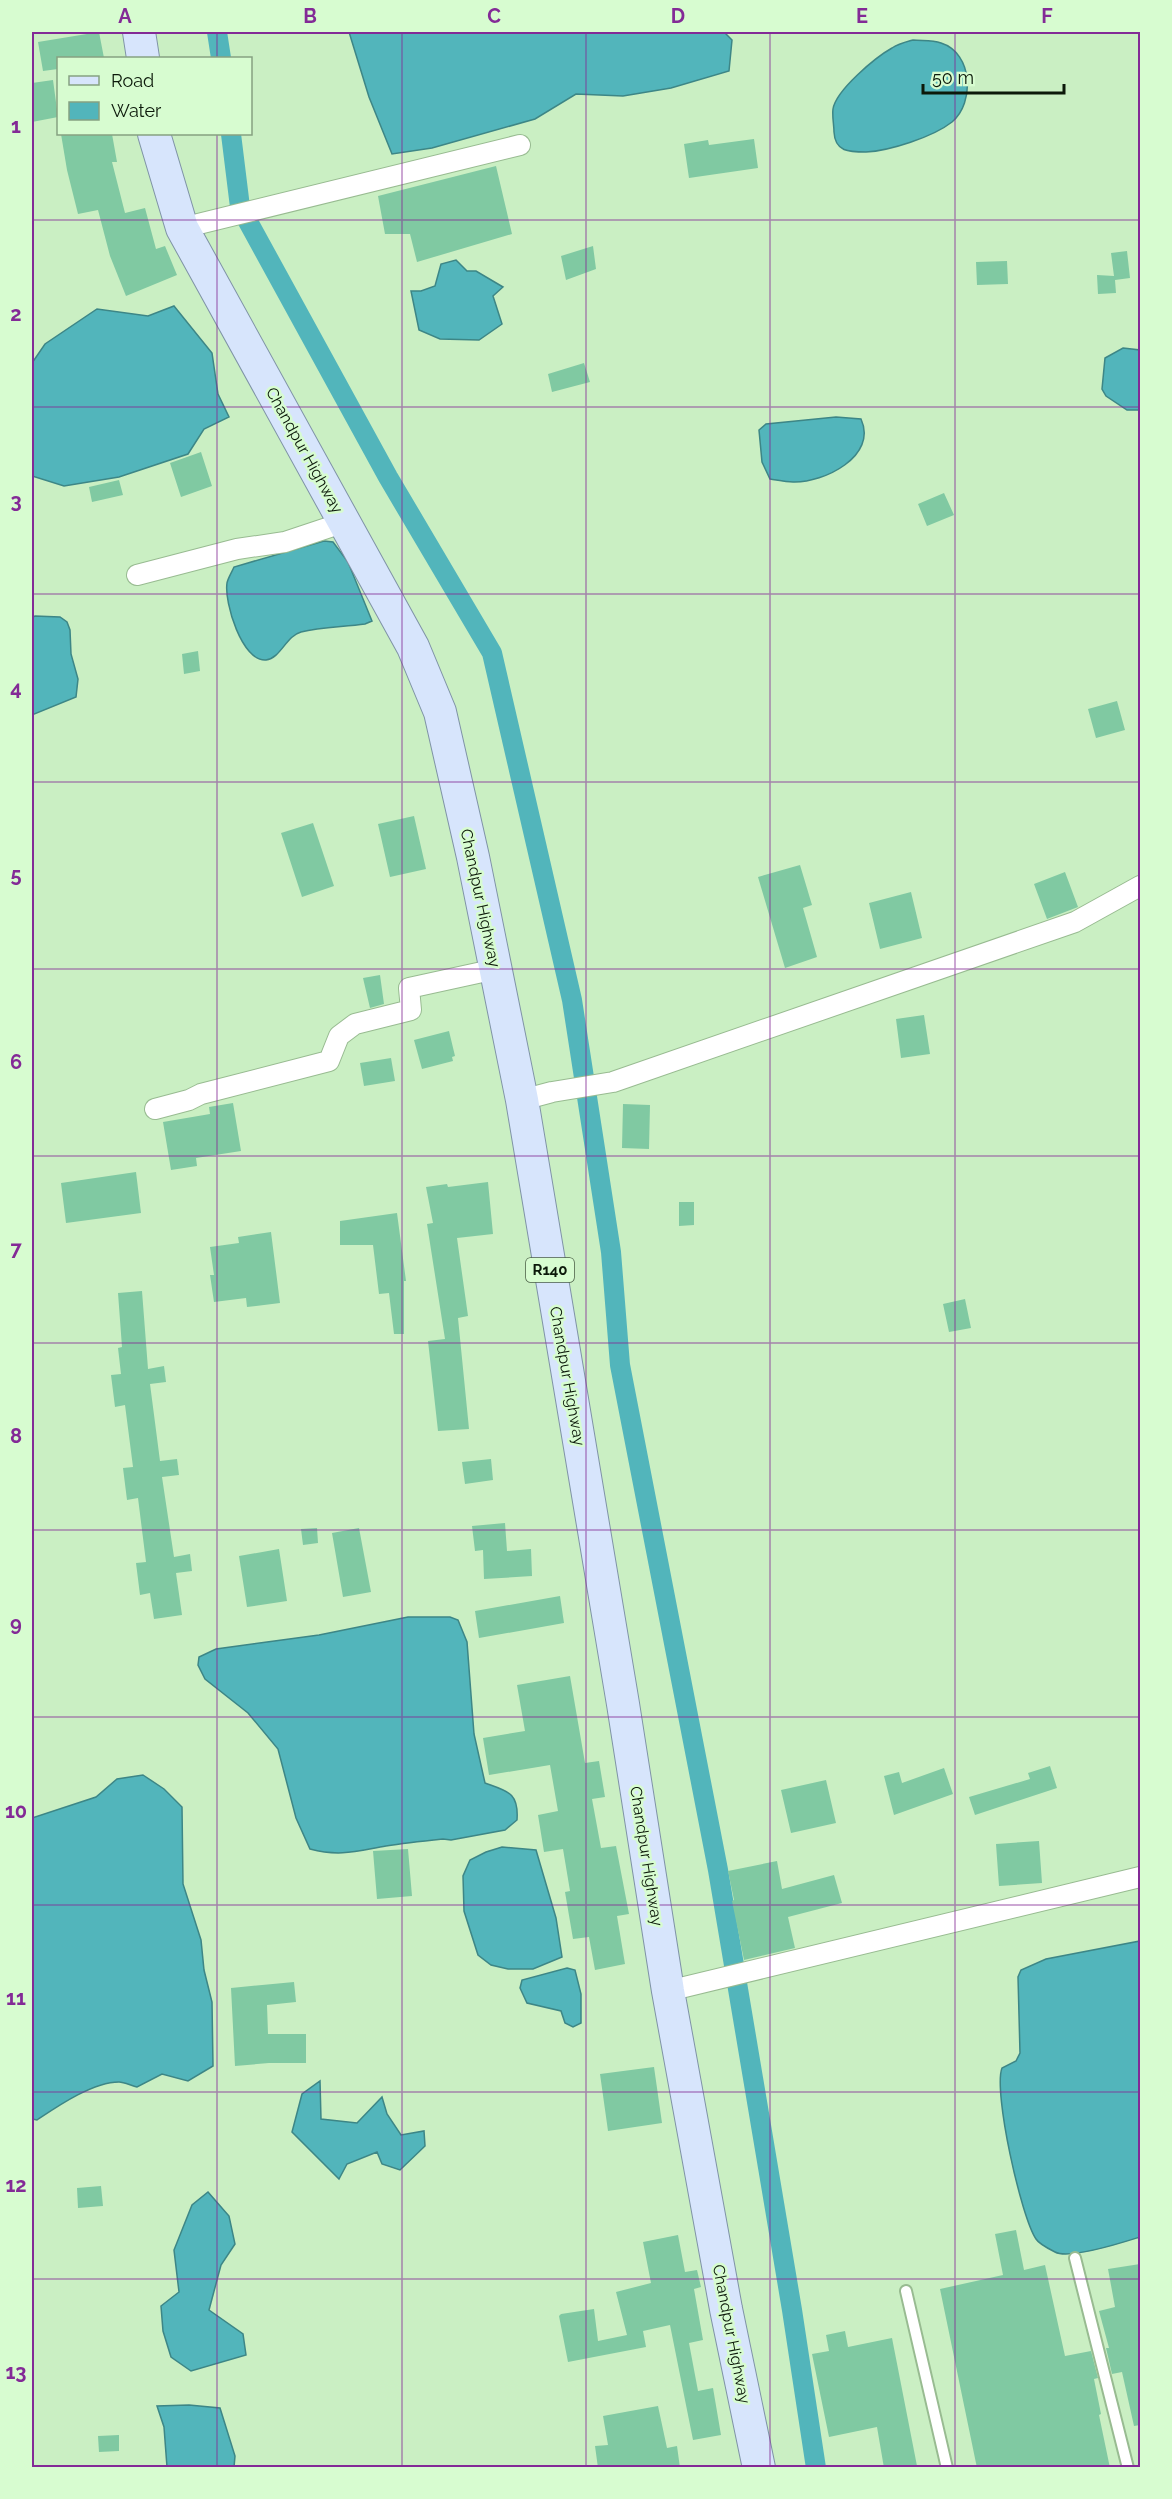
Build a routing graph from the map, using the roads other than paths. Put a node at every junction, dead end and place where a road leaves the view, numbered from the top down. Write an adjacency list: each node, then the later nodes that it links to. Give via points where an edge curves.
1 (139, 32): 2 (main road)
2 (143, 57)
3 (154, 135): 5 (main road, Chandpur Highway / R140)
4 (520, 145): 5 (street)
5 (193, 226): 6 (main road, Chandpur Highway / R140)
6 (345, 522): 7 (street, via 285,542 237,549); 9 (main road, Chandpur Highway / R140, via 413,647 440,712)
7 (137, 575)
8 (1140, 886): 10 (street, via 1075,922 613,1082)
9 (496, 969): 10 (main road, Chandpur Highway / R140); 11 (street, via 409,988 411,1010 355,1024 339,1036 329,1061)
10 (522, 1100): 13 (main road, Chandpur Highway / R140, via 623,1704)
11 (154, 1109)
12 (1140, 1877): 13 (street)
13 (682, 1987): 16 (main road, Chandpur Highway / R140, via 726,2309)
14 (1075, 2258): 18 (lane)
15 (906, 2290): 17 (lane)
16 (759, 2468)
17 (947, 2468)
18 (1128, 2468)

